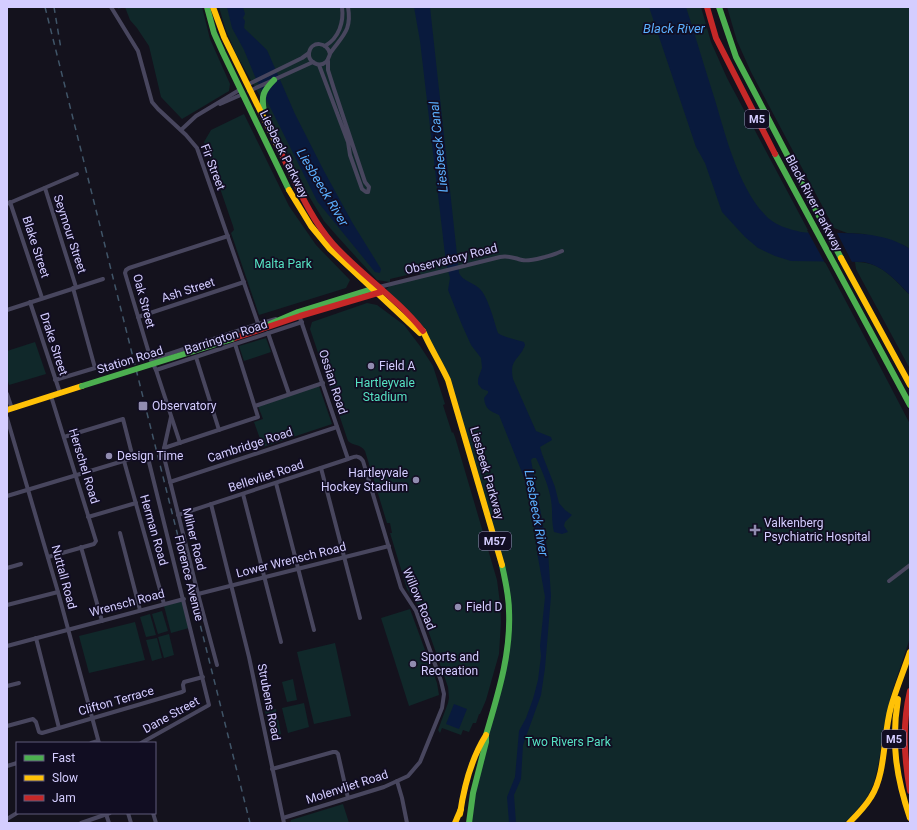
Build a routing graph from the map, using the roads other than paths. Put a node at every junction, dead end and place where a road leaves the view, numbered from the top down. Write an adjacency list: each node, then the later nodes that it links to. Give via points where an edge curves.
1 (111, 7): 18 (street, Fir Street, via 138,51 152,102)
2 (207, 7): 16 (main road, Liesbeek Parkway / M57, via 217,41)
3 (213, 7): 15 (main road, Liesbeek Parkway / M57)
4 (342, 7): 8 (street, via 340,29 334,39)
5 (348, 7): 10 (street, via 349,20 346,31)
6 (707, 7): 49 (main road, Black River Parkway / M5, via 716,38 735,77)
7 (719, 7): 44 (main road, Black River Parkway / M5, via 736,57)
8 (325, 46): 9 (street, via 315,45); 10 (street)
9 (309, 53): 12 (street); 15 (street)
10 (330, 54): 11 (street)
11 (328, 61): 13 (street); 13 (street, via 328,70 369,187 368,192 362,189 350,156 348,142)
12 (313, 62): 13 (street); 14 (street)
13 (319, 65)
14 (274, 80): 15 (street); 17 (main road, via 265,89 262,98)
15 (249, 88): 16 (street); 17 (main road, Liesbeek Parkway / M57)
16 (242, 92): 18 (street, via 196,116); 27 (main road, Liesbeek Parkway / M57, via 290,192 305,217 330,250)
17 (267, 123): 28 (main road, Liesbeek Parkway / M57, via 319,227 340,252)
18 (181, 130): 22 (street, Fir Street, via 197,148)
19 (77, 174): 20 (street)
20 (45, 188): 21 (street); 26 (street, Seymour Street)
21 (9, 203): 30 (street, Blake Street)
22 (228, 236): 25 (street, Fir Street); 33 (street, Oak Street, via 126,270)
23 (562, 251): 28 (street, Observatory Road, via 530,260 500,257 392,284)
24 (103, 278): 26 (street)
25 (244, 282): 33 (street, Ash Street); 35 (street, Fir Street)
26 (74, 288): 30 (street); 42 (street, Seymour Street, via 95,368)
27 (372, 289): 28 (main road, Station Road); 29 (main road, Liesbeek Parkway / M57); 34 (main road, Station Road)
28 (382, 289): 29 (main road, Station Road); 37 (main road, Liesbeek Parkway / M57, via 411,316)
29 (377, 294): 34 (main road, Station Road); 37 (main road, Liesbeek Parkway / M57)
30 (42, 298): 31 (street)
31 (30, 302): 32 (street); 42 (street, Drake Street)
32 (7, 309)
33 (138, 317): 40 (street, Oak Street)
34 (300, 317): 35 (main road, Station Road, via 279,319); 35 (main road, Station Road, via 265,329); 36 (street, Barrington Road); 43 (street, Ossian Road)
35 (259, 327): 38 (main road, Station Road); 40 (street)
36 (268, 333): 38 (street, Barrington Road); 47 (street)
37 (426, 339): 110 (main road, Liesbeek Parkway / M57, via 448,380 507,587 510,620 507,658)
38 (234, 342): 39 (street, Barrington Road); 45 (main road, Station Road, bridge); 50 (street)
39 (196, 357): 41 (street, Barrington Road); 55 (street)
40 (151, 360): 41 (street, Oak Street)
41 (156, 370): 52 (street, Oak Street)
42 (55, 380): 45 (street, Drake Street)
43 (323, 383): 47 (street); 54 (street, Ossian Road)
44 (910, 385)
45 (60, 393): 48 (main road, Station Road)
46 (7, 394): 51 (street)
47 (289, 394): 50 (street)
48 (51, 396): 51 (main road, Station Road); 56 (street, Herschel Road)
49 (910, 405)
50 (255, 406): 55 (street, via 258,417)
51 (9, 410)
52 (171, 416): 57 (street, Oak Street); 58 (street, Milner Road)
53 (7, 418): 67 (street, Nuttall Road)
54 (337, 427): 61 (street, Ossian Road); 65 (street, Cambridge Road)
55 (220, 430): 57 (street)
56 (64, 436): 60 (street, via 123,420); 64 (street, Herschel Road)
57 (180, 443): 58 (street)
58 (164, 448): 65 (street, Milner Road)
59 (360, 457): 61 (street, Bellevliet Road); 75 (street, Willow Road)
60 (133, 458): 62 (street); 88 (street, Florence Avenue, via 146,456)
61 (348, 458): 63 (street, Bellevliet Road)
62 (124, 461): 64 (street); 70 (street, Herman Road)
63 (321, 468): 66 (street, Bellevliet Road); 78 (street)
64 (76, 475): 67 (street); 73 (street, Herschel Road)
65 (170, 482): 72 (street, Milner Road)
66 (276, 482): 68 (street, Bellevliet Road); 82 (street)
67 (29, 490): 69 (street); 77 (street, Nuttall Road)
68 (243, 494): 71 (street, Bellevliet Road); 83 (street)
69 (7, 496)
70 (136, 503): 73 (street); 89 (street, Herman Road)
71 (211, 504): 72 (street, Bellevliet Road); 85 (street, Strubens Road)
72 (178, 515): 87 (street, Milner Road)
73 (88, 517): 76 (street, Herschel Road, via 95,543)
74 (120, 533): 91 (street)
75 (389, 546): 78 (street, Lower Wrensch Road); 115 (street, Willow Road, via 401,588 416,611 443,691 442,708 420,762)
76 (81, 548): 77 (street); 93 (street)
77 (48, 557): 86 (street, Nuttall Road)
78 (344, 557): 82 (street, Lower Wrensch Road); 92 (street)
79 (20, 564): 81 (street)
80 (910, 565): 84 (street)
81 (7, 568)
82 (298, 568): 83 (street, Lower Wrensch Road); 95 (street)
83 (264, 577): 85 (street, Lower Wrensch Road); 97 (street)
84 (889, 580)
85 (231, 585): 87 (street, Lower Wrensch Road); 114 (street, Strubens Road)
86 (58, 592): 90 (street); 94 (street, Nuttall Road)
87 (198, 594): 101 (street, Milner Road)
88 (184, 599): 89 (street, Wrensch Road); 102 (street, Florence Avenue)
89 (164, 604): 91 (street, Wrensch Road)
90 (7, 605)
91 (140, 610): 93 (street, Wrensch Road)
92 (360, 618)
93 (102, 621): 94 (street, Wrensch Road)
94 (68, 630): 96 (street, Wrensch Road); 107 (street, Nuttall Road)
95 (314, 630)
96 (36, 638): 98 (street, Wrensch Road); 109 (street)
97 (281, 642)
98 (7, 646)
99 (910, 652): 134 (main road, via 891,707 881,772 872,796)
100 (910, 661): 120 (main road, M5, via 898,700 894,726 894,754)
101 (217, 665)
102 (203, 677): 106 (street, Florence Avenue); 107 (street, Clifton Terrace, via 184,682 182,692)
103 (19, 683): 104 (street)
104 (7, 686)
105 (910, 691): 118 (main road, M5, via 904,740 905,766)
106 (209, 705): 112 (street, Dane Street)
107 (92, 718): 109 (street, Clifton Terrace); 111 (street, Nuttall Road)
108 (7, 726): 109 (street, Clifton Terrace, via 34,719 40,733)
109 (59, 728)
110 (486, 735): 121 (main road, Liesbeek Parkway / M57, via 480,742 470,770); 133 (main road, Liesbeek Parkway / M57)
111 (99, 742)
112 (144, 742)
113 (910, 745): 116 (main road)
114 (272, 769): 119 (street, via 336,752); 124 (street, Strubens Road)
115 (414, 769): 117 (street, Molenvliet Road, via 408,776)
116 (910, 771)
117 (397, 781): 119 (street, Molenvliet Road); 130 (street)
118 (910, 791)
119 (348, 798): 124 (street, Molenvliet Road)
120 (903, 800): 125 (main road, M5); 135 (main road)
121 (461, 808): 131 (main road); 132 (main road, Liesbeek Parkway / M57)
122 (16, 814): 126 (street)
123 (108, 814): 127 (street); 128 (street)
124 (283, 818): 129 (street, Strubens Road)
125 (910, 818)
126 (7, 819)
127 (81, 823)
128 (109, 823)
129 (284, 823)
130 (407, 823)
131 (455, 823)
132 (459, 823)
133 (469, 823)
134 (849, 823)
135 (908, 823)

